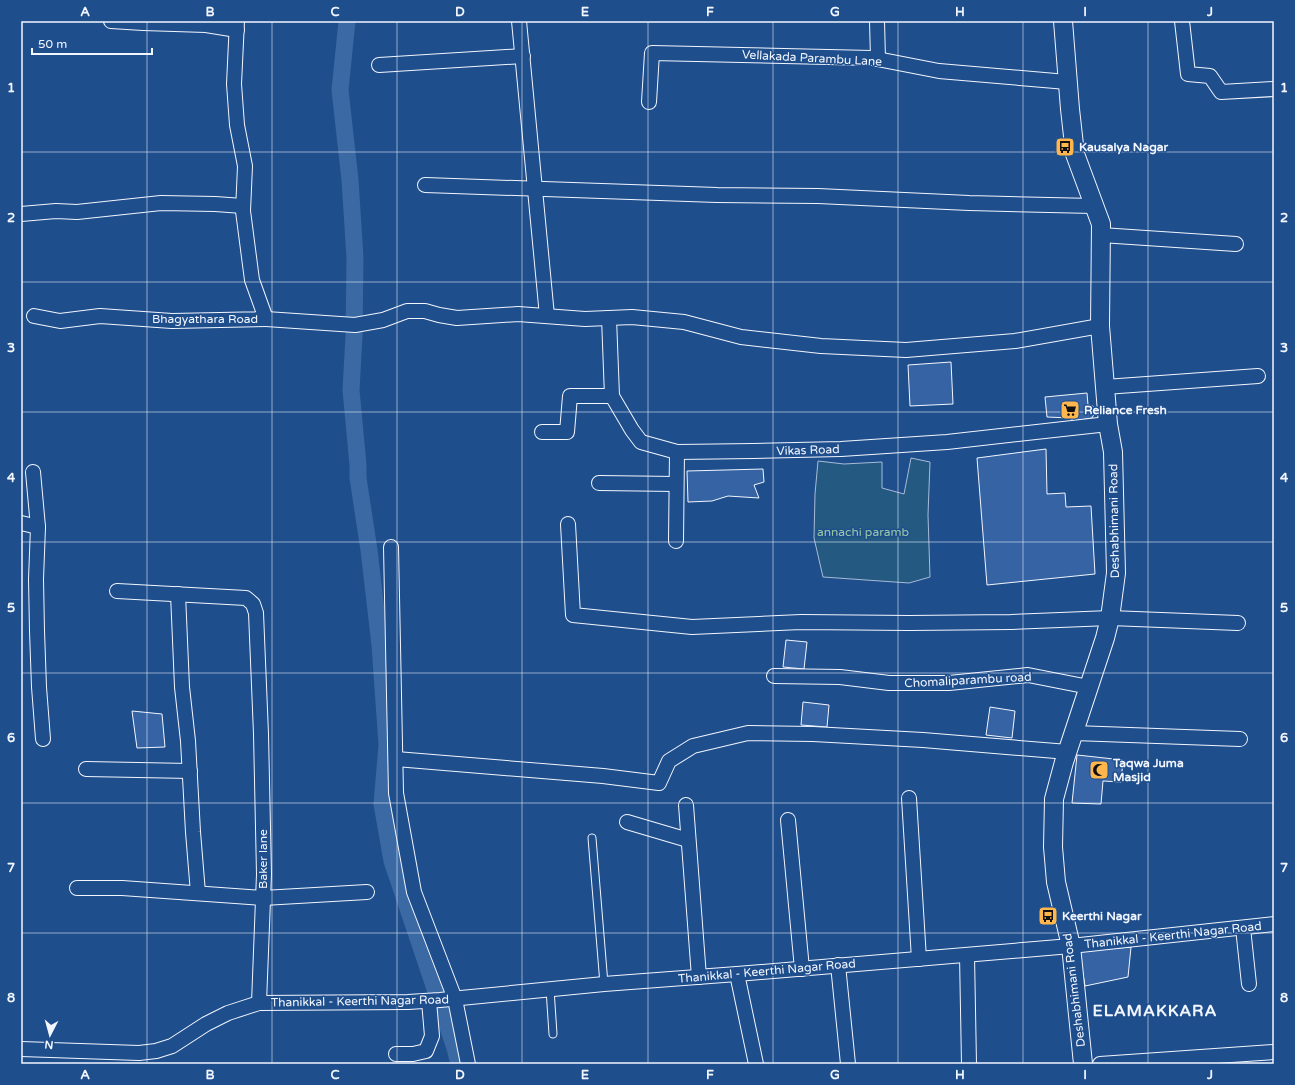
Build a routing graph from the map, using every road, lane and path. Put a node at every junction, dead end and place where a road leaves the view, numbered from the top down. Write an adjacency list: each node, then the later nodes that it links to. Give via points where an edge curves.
1 (111, 21): 6 (street)
2 (519, 21): 7 (street)
3 (877, 21): 8 (street)
4 (1063, 21): 10 (street, Deshabhimani Road)
5 (1182, 21): 11 (street, via 1188,74 1210,76 1221,92)
6 (237, 26): 15 (street, Bhagyathara Road, via 234,84 237,125 245,166)
7 (522, 56): 9 (street); 14 (street)
8 (878, 60): 10 (street, Vellakada Parambu Lane, via 939,71); 12 (street, Vellakada Parambu Lane, via 652,53)
9 (380, 65)
10 (1067, 82): 16 (street, Deshabhimani Road, via 1076,154)
11 (1274, 89)
12 (649, 102)
13 (425, 185): 14 (street)
14 (536, 189): 16 (street); 21 (street)
15 (243, 206): 17 (street, via 161,204); 23 (street, Bhagyathara Road, via 252,280)
16 (1094, 206): 18 (street, Deshabhimani Road, via 1101,224)
17 (21, 214)
18 (1101, 235): 19 (street); 24 (street, Deshabhimani Road)
19 (1236, 244)
20 (34, 316): 23 (street, Bhagyathara Road, via 60,321 100,316 172,321)
21 (547, 316): 22 (street); 23 (street, via 518,314 457,318 425,311 407,311 383,320 355,325)
22 (609, 318): 24 (street, via 632,317 684,322 741,337 821,346 906,350 1015,341); 27 (street, Vikas Road)
23 (266, 319)
24 (1100, 326): 26 (street, Deshabhimani Road)
25 (1258, 376): 26 (street)
26 (1105, 387): 28 (street, Deshabhimani Road)
27 (612, 396): 29 (street, via 570,396 567,432); 30 (street, Vikas Road, via 641,442)
28 (1108, 424): 30 (street, Vikas Road, via 947,442 871,447); 41 (street, Deshabhimani Road, via 1113,452 1116,573)
29 (542, 432)
30 (676, 452): 33 (street)
31 (32, 472): 36 (street)
32 (599, 483): 33 (street)
33 (676, 484): 37 (street)
34 (21, 523): 36 (street)
35 (568, 524): 41 (street, via 573,616 692,627 801,622 1011,622)
36 (38, 527): 46 (street, via 36,579)
37 (676, 541)
38 (391, 547): 49 (street)
39 (117, 590): 40 (street, Baker lane)
40 (178, 594): 51 (street, via 182,687); 61 (street, Baker lane, via 246,598 253,604 256,613 261,734)
41 (1110, 618): 42 (street); 44 (street, Deshabhimani Road)
42 (1238, 623)
43 (774, 676): 44 (street, Chomaliparambu road, via 840,677 889,684 942,683 1028,674)
44 (1089, 687): 45 (street, Deshabhimani Road)
45 (1074, 733): 47 (street); 48 (street, Deshabhimani Road)
46 (43, 739)
47 (1240, 739)
48 (1068, 752): 49 (street, via 923,740 748,733 693,746 669,761 659,783); 64 (street, Deshabhimani Road, via 1054,799 1053,847 1056,882)
49 (396, 759): 74 (street, via 396,793 414,892)
50 (86, 769): 51 (street)
51 (190, 771): 60 (street)
52 (910, 798): 66 (street)
53 (686, 805): 57 (street)
54 (788, 820): 68 (street)
55 (627, 822): 57 (street)
56 (592, 838): 71 (lane)
57 (688, 840): 70 (street)
58 (77, 888): 60 (street)
59 (367, 892): 61 (street)
60 (198, 893): 61 (street)
61 (263, 898): 76 (street, Baker lane)
62 (1274, 924): 63 (street, Thanikkal - Keerthi Nagar Road)
63 (1243, 928): 64 (street, Thanikkal - Keerthi Nagar Road); 72 (street)
64 (1071, 946): 65 (street, Thanikkal - Keerthi Nagar Road); 86 (street, Deshabhimani Road)
65 (967, 955): 66 (street, Thanikkal - Keerthi Nagar Road); 85 (street)
66 (919, 959): 67 (street, Thanikkal - Keerthi Nagar Road)
67 (838, 966): 68 (street, Thanikkal - Keerthi Nagar Road); 84 (street)
68 (802, 969): 69 (street, Thanikkal - Keerthi Nagar Road)
69 (737, 974): 70 (street, Thanikkal - Keerthi Nagar Road); 83 (street)
70 (698, 977): 71 (street, Thanikkal - Keerthi Nagar Road)
71 (604, 984): 73 (street, Thanikkal - Keerthi Nagar Road)
72 (1249, 984)
73 (550, 989): 74 (street, Thanikkal - Keerthi Nagar Road); 77 (lane)
74 (455, 999): 75 (street, Thanikkal - Keerthi Nagar Road); 82 (street)
75 (434, 1000): 76 (street, Thanikkal - Keerthi Nagar Road); 80 (street, via 432,1036 426,1051)
76 (259, 1003): 81 (street, via 228,1013 206,1024 172,1046 156,1051)
77 (553, 1034)
78 (21, 1049): 81 (street, via 139,1054)
79 (1274, 1052): 87 (street)
80 (396, 1054)
81 (149, 1058)
82 (468, 1064)
83 (756, 1064)
84 (848, 1064)
85 (968, 1064)
86 (1083, 1064)
87 (1100, 1064)

